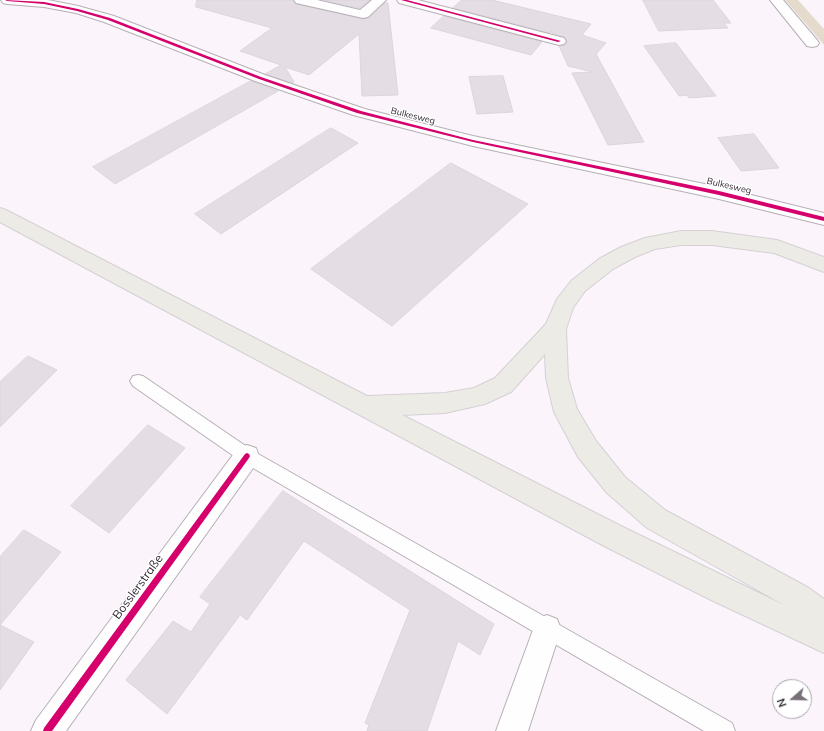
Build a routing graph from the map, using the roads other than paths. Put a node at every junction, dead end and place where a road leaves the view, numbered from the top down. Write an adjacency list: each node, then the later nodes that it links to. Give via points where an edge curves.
1 (7, 0): 9 (street, Bulkesweg, via 44,3 109,19 260,78 359,112 473,141)
2 (300, 0): 3 (street, via 363,14)
3 (380, 0)
4 (403, 0): 6 (street)
5 (776, 0): 7 (street)
6 (559, 41)
7 (812, 43)
8 (0, 214): 13 (main road)
9 (824, 218)
10 (824, 265): 11 (main road, via 777,247 712,238 681,238 652,243 606,264 578,286 564,304)
11 (555, 329): 13 (main road, via 503,385 477,397 445,403); 15 (main road, via 557,378 566,412 587,449 616,485 656,519 800,598)
12 (138, 381): 14 (lane)
13 (363, 406): 17 (main road, via 722,591)
14 (247, 456): 16 (lane); 18 (street, Bosslerstraße)
15 (824, 616)
16 (547, 629): 19 (street); 20 (lane)
17 (824, 638)
18 (47, 731)
19 (512, 731)
20 (724, 731)

